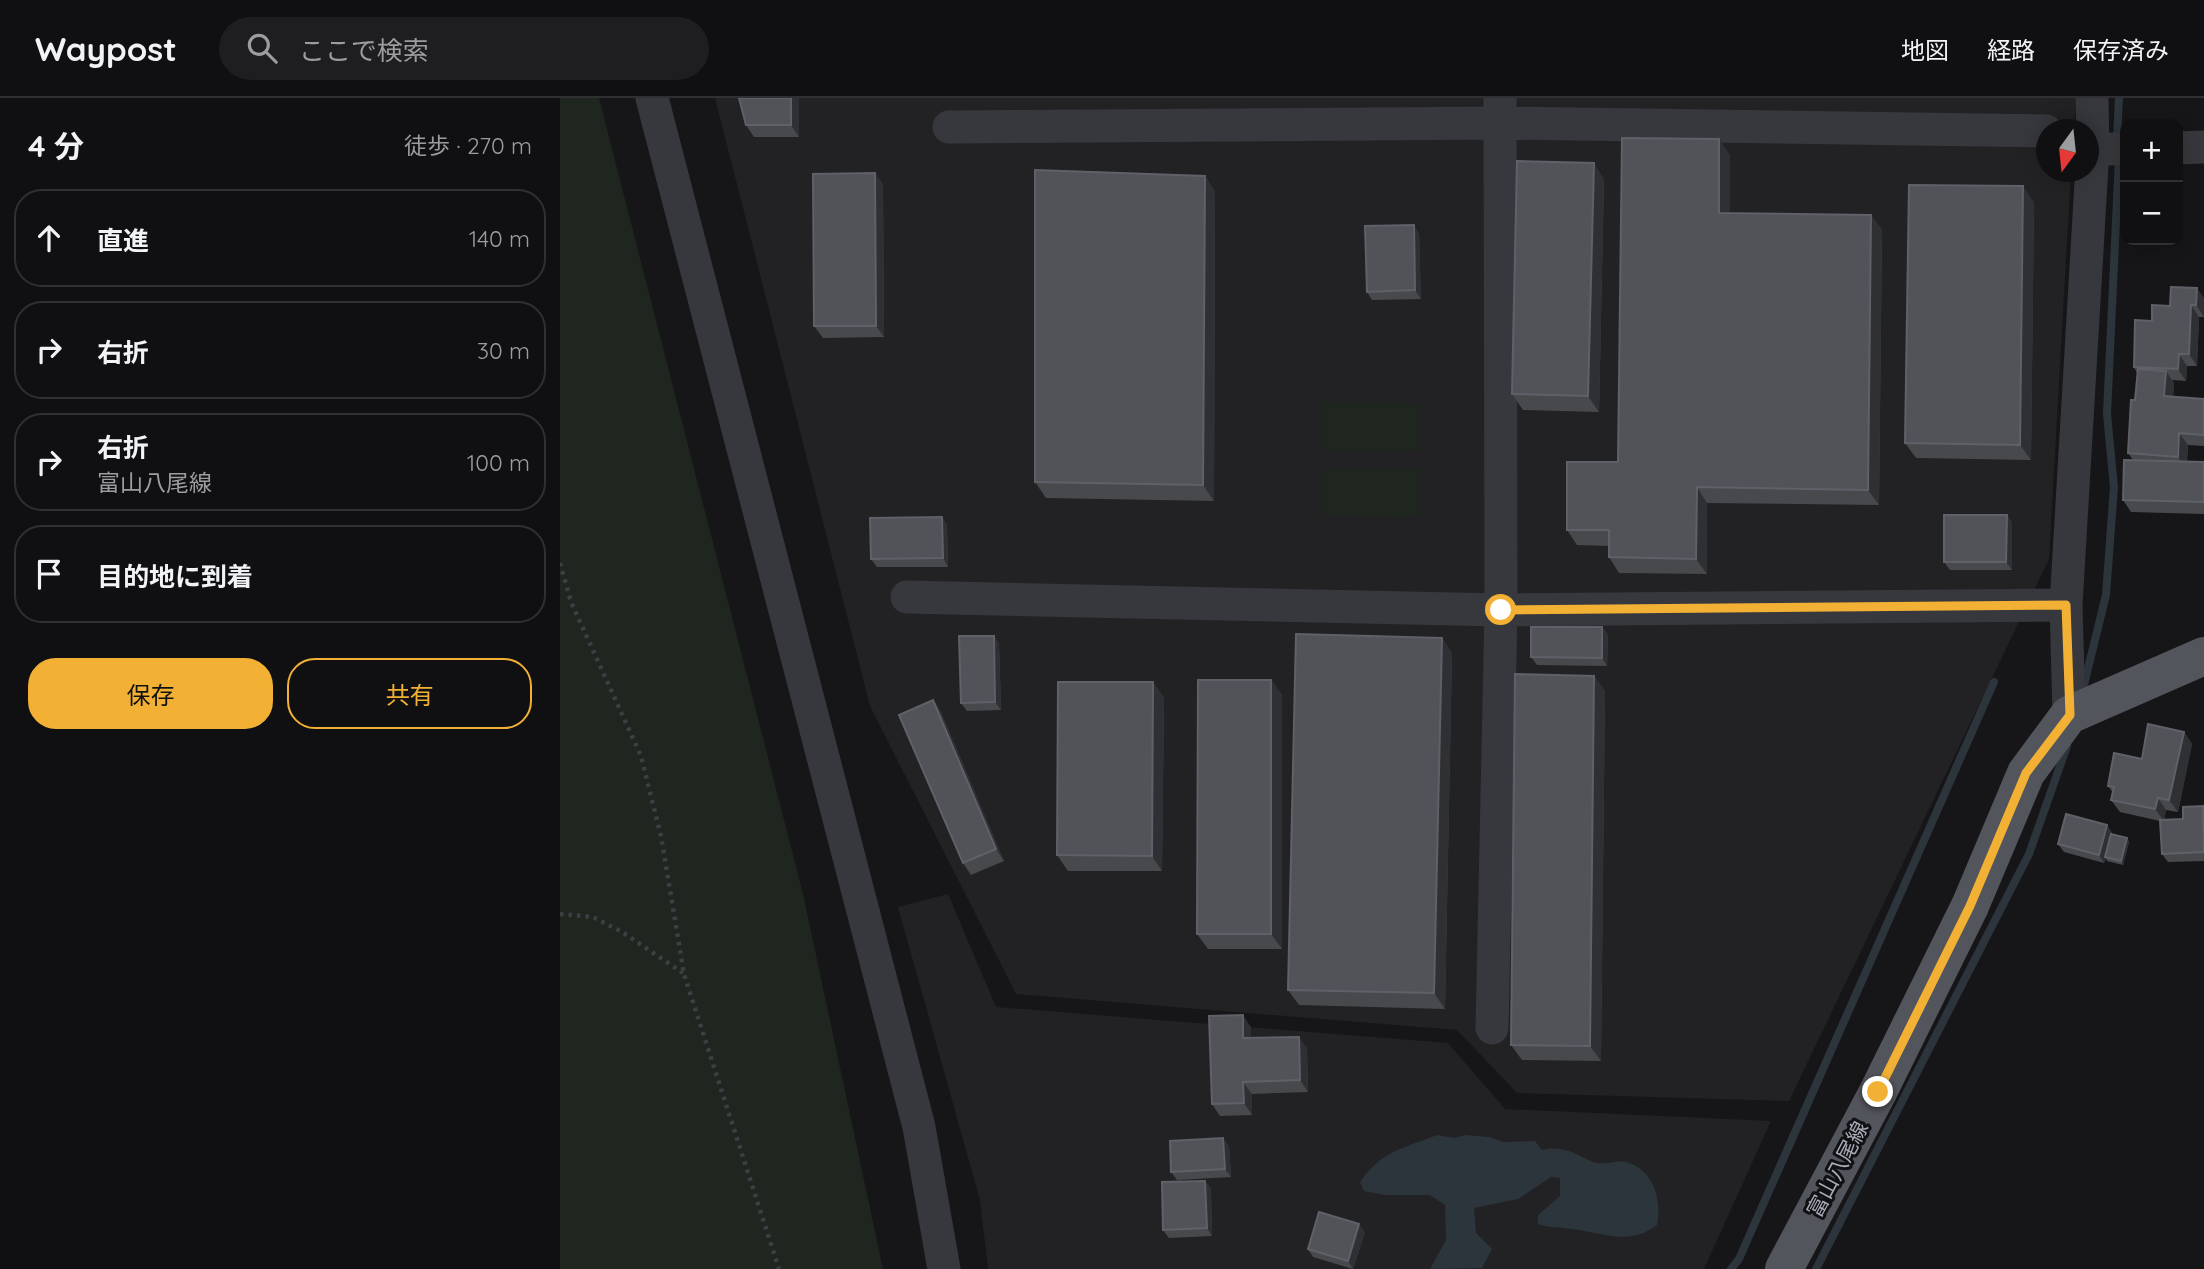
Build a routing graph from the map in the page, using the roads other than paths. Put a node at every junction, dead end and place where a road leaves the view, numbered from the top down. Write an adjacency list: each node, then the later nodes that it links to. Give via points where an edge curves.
1 (652, 98): 16 (street, via 919,1127)
2 (2092, 98): 4 (street)
3 (1500, 110): 5 (street); 6 (street); 12 (street)
4 (2096, 119)
5 (949, 127)
6 (2036, 131)
7 (2204, 147): 8 (street)
8 (2183, 148)
9 (2096, 182): 11 (street)
10 (906, 597): 12 (street)
11 (2066, 605): 12 (street); 14 (street)
12 (1501, 610): 15 (street)
13 (2204, 656): 14 (main road, 富山八尾線)
14 (2070, 715): 17 (main road, 富山八尾線, via 2026,773 1958,930)
15 (1492, 1028)
16 (944, 1269)
17 (1784, 1269)

